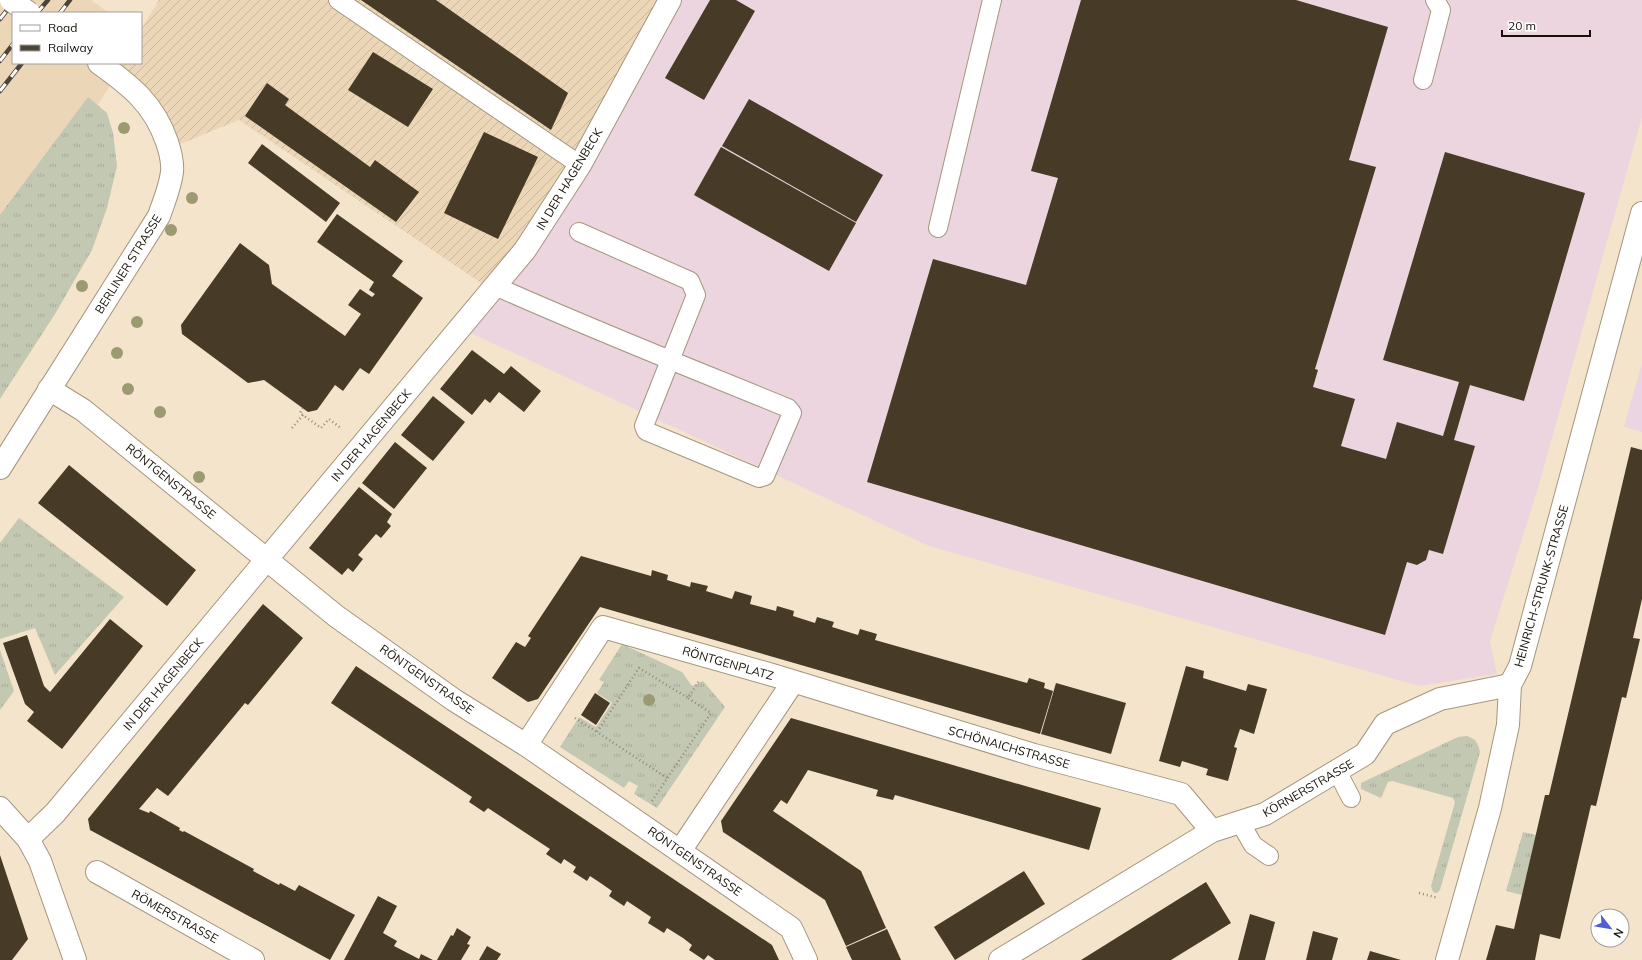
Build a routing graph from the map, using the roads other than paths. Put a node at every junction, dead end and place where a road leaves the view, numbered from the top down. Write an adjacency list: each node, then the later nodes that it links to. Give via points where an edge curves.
1 (11, 0): 6 (street, bridge)
2 (338, 0): 9 (lane)
3 (670, 0): 9 (street, IN DER HAGENBECK)
4 (992, 0): 11 (lane)
5 (1435, 0): 8 (lane, via 1441,10)
6 (28, 12)
7 (101, 65): 15 (street, BERLINER STRASSE, via 138,93 161,125 171,164 169,188 159,216)
8 (1423, 80)
9 (580, 165): 13 (street, IN DER HAGENBECK, via 525,250)
10 (1642, 213): 19 (street, HEINRICH-STRUNK-STRASSE, via 1520,666)
11 (938, 228)
12 (579, 232): 14 (lane, via 690,281 696,295)
13 (495, 286): 14 (lane); 17 (street, IN DER HAGENBECK)
14 (670, 360): 14 (lane, via 788,408 792,413 765,476 759,478 646,430 644,426)
15 (49, 389): 16 (street, BERLINER STRASSE); 17 (street, RÖNTGENSTRASSE, via 83,410)
16 (0, 468)
17 (266, 560): 20 (street, RÖNTGENSTRASSE, via 336,616 454,700); 26 (street, IN DER HAGENBECK, via 55,814)
18 (793, 682): 20 (street, RÖNTGENPLATZ, via 603,627); 25 (street, SCHÖNAICHSTRASSE, via 1034,755 1181,794); 27 (street, RÖNTGENPLATZ)
19 (1510, 685): 21 (street, KÖRNERSTRASSE, via 1440,699 1385,724 1365,754); 34 (street, HEINRICH-STRUNK-STRASSE, via 1508,724 1490,808)
20 (526, 745): 27 (street, RÖNTGENSTRASSE)
21 (1336, 771): 22 (lane); 24 (street, KÖRNERSTRASSE, via 1265,814)
22 (1351, 798)
23 (0, 808): 26 (street)
24 (1240, 822): 25 (street, KÖRNERSTRASSE); 28 (lane, via 1253,845)
25 (1212, 831): 33 (street, KÖRNERSTRASSE)
26 (28, 839): 30 (street, via 40,861)
27 (680, 850): 32 (street, RÖNTGENSTRASSE, via 791,928)
28 (1269, 856)
29 (97, 872): 31 (street, RÖMERSTRASSE)
30 (75, 960)
31 (254, 960)
32 (806, 960)
33 (1000, 960)
34 (1447, 960)

